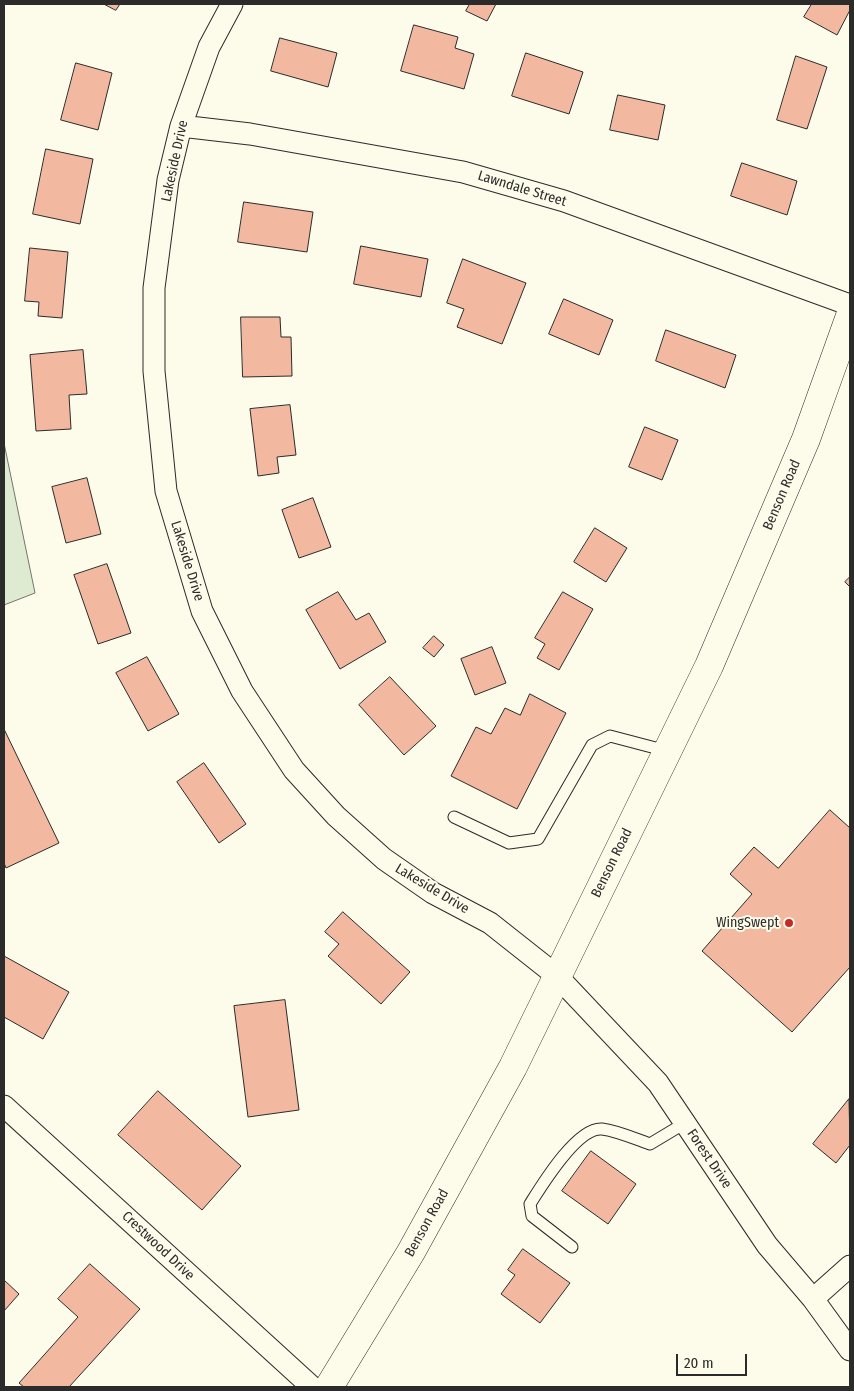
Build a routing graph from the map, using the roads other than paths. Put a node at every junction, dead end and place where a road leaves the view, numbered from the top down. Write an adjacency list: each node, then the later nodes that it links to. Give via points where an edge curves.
1 (232, 4): 2 (street, Lakeside Drive, via 209,47)
2 (181, 126): 3 (street, Lawndale Street, via 250,134 463,172 564,201); 7 (street, Lakeside Drive, via 168,180 154,288 154,371 166,491 202,611 247,699 294,770 336,816 384,859 433,893 490,923)
3 (850, 305)
4 (850, 316): 5 (main road, Benson Road, via 806,439 754,563)
5 (667, 751): 6 (lane, via 610,736 592,745 538,839 509,843); 7 (main road, Benson Road)
6 (454, 817)
7 (557, 976): 9 (street, Forest Drive, via 658,1083); 15 (main road, Benson Road, via 508,1075 411,1252)
8 (4, 1106): 14 (street, Crestwood Drive)
9 (685, 1124): 10 (lane, via 650,1144 601,1129 586,1133 549,1174 530,1204 532,1216); 12 (street, Forest Drive, via 767,1245)
10 (572, 1246)
11 (850, 1266): 12 (street)
12 (813, 1299): 13 (street, Forest Drive)
13 (850, 1350)
14 (312, 1387)
15 (329, 1387)

